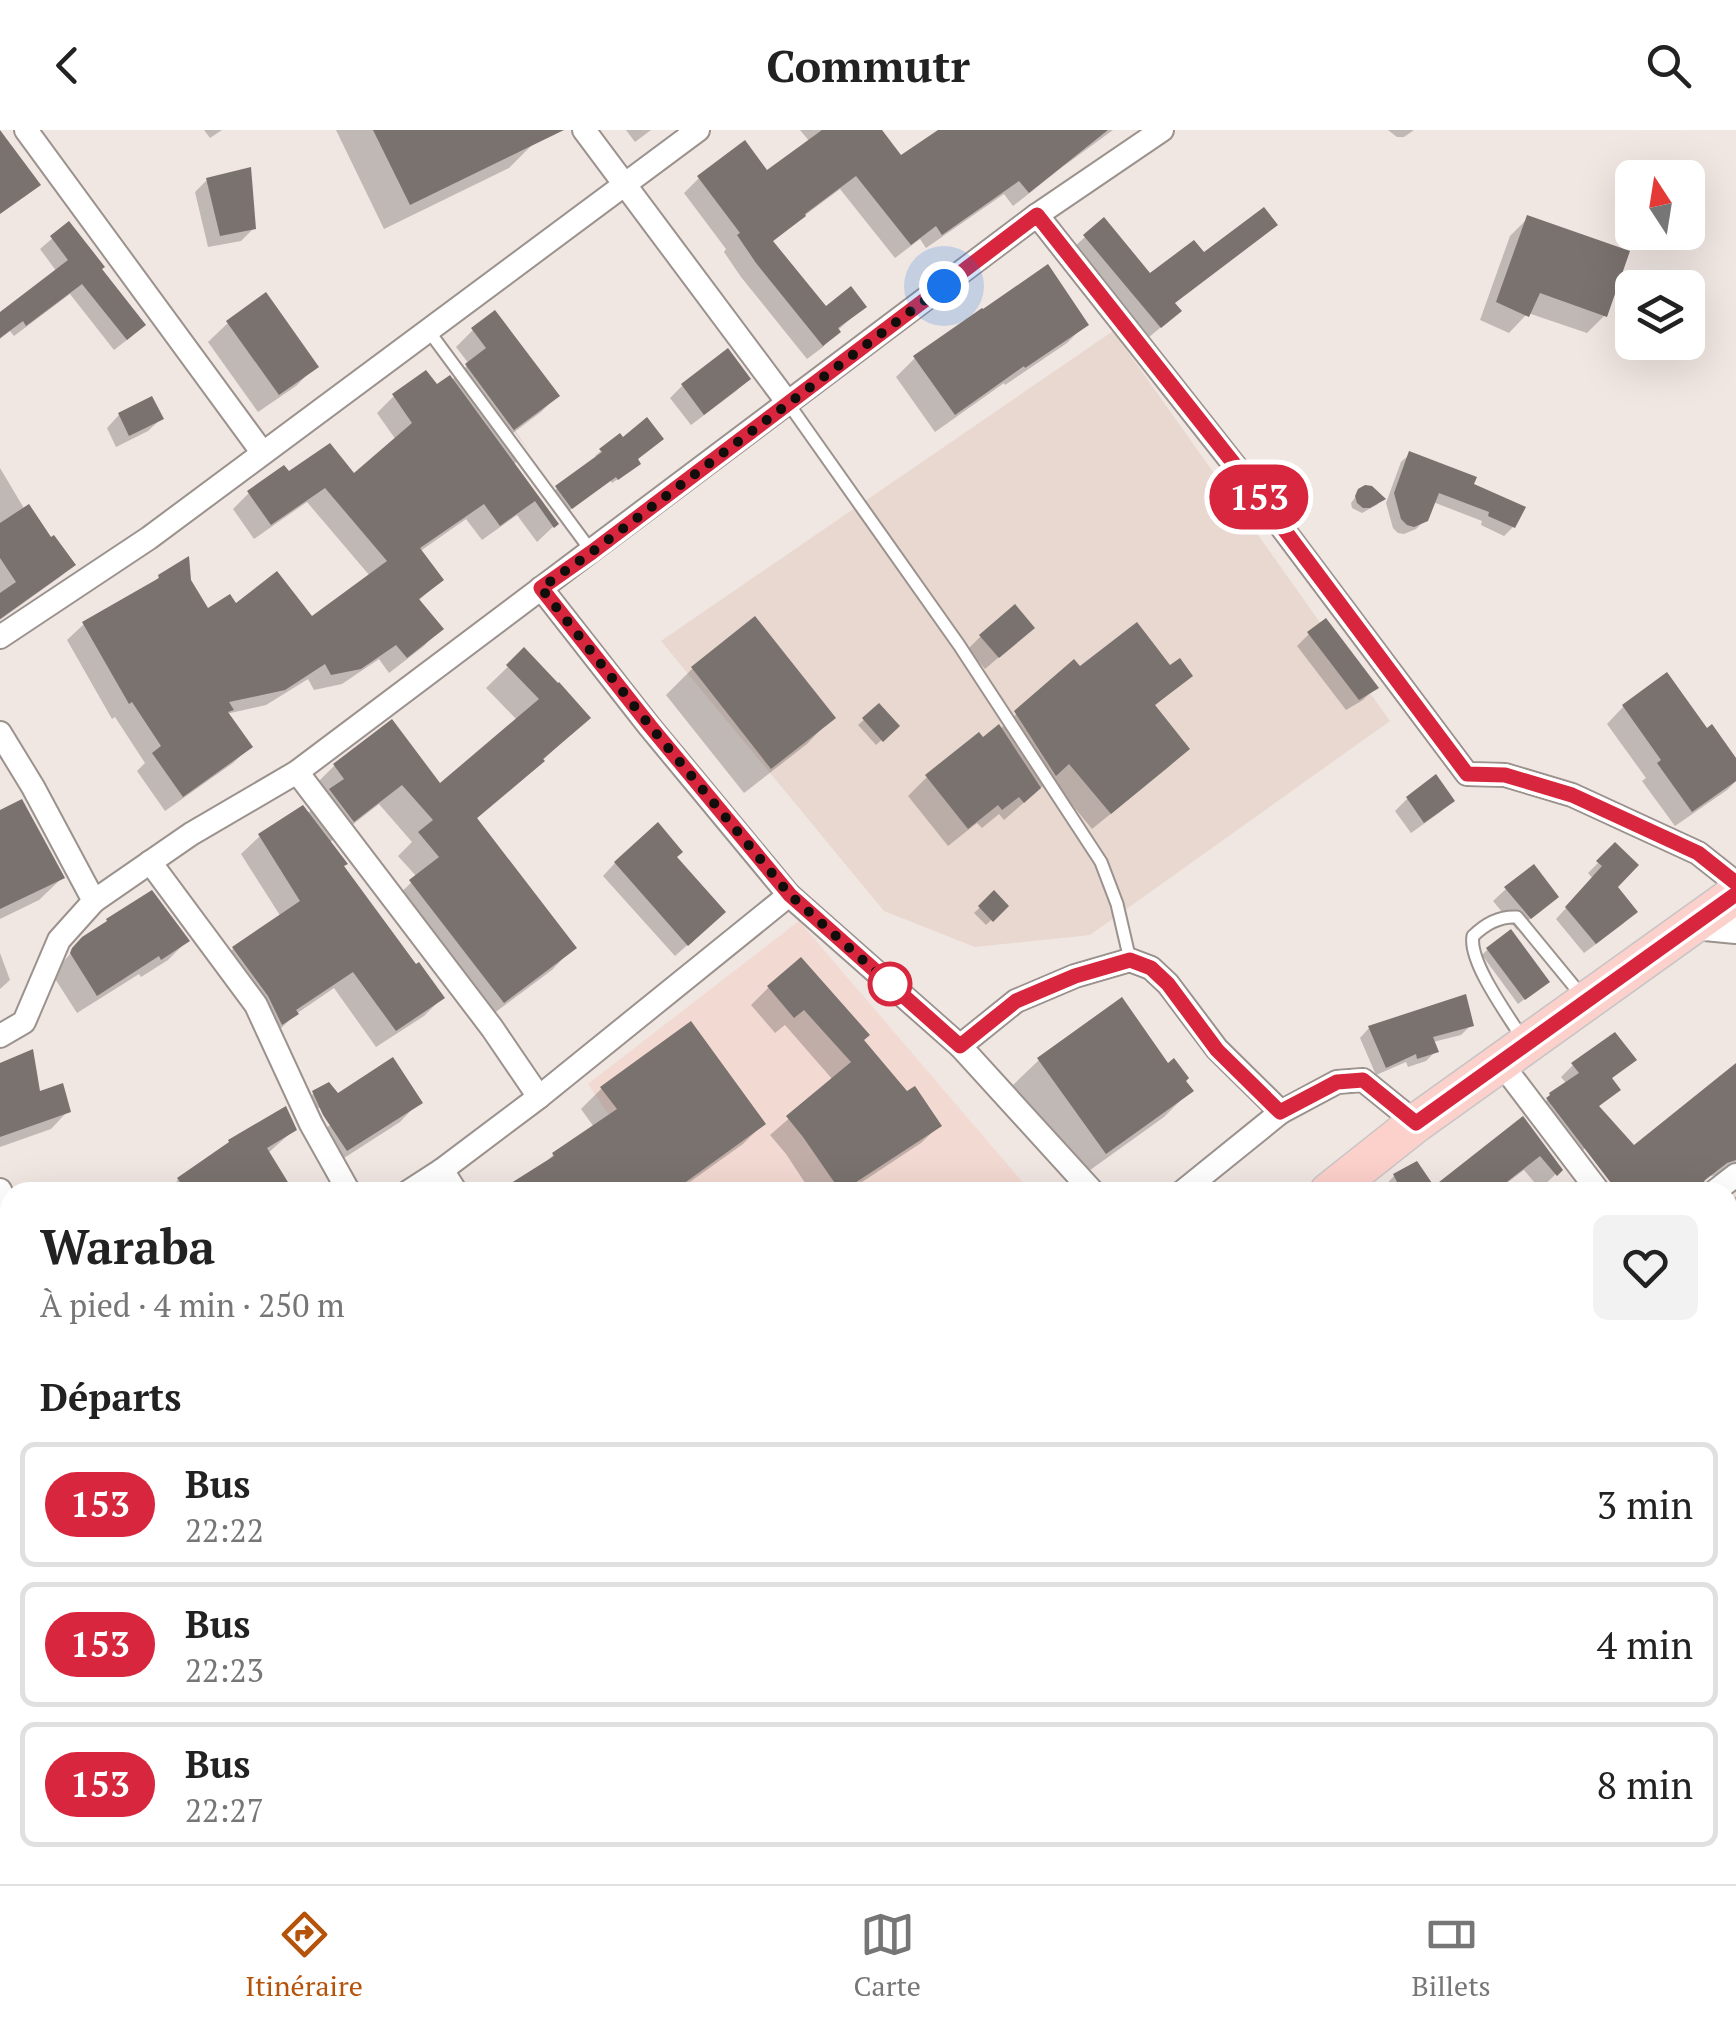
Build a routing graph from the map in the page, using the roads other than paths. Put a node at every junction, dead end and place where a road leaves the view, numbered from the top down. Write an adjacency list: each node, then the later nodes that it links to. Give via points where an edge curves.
1 (26, 130): 9 (street)
2 (584, 130): 5 (street)
3 (698, 130): 5 (street)
4 (1162, 130): 6 (street)
5 (624, 185): 7 (street); 8 (street)
6 (1037, 215): 8 (street); 16 (street, via 1467,774 1505,775 1572,795 1698,853)
7 (428, 330): 9 (street); 10 (lane)
8 (788, 403): 10 (street); 22 (lane, via 1101,862)
9 (262, 452): 12 (street, via 149,538)
10 (592, 552): 11 (street)
11 (541, 588): 14 (street); 18 (street)
12 (0, 637)
13 (0, 733): 19 (street)
14 (297, 772): 15 (street); 27 (street)
15 (150, 862): 19 (street); 31 (street, via 256,1005)
16 (1736, 883)
17 (1736, 894): 20 (main road)
18 (790, 895): 25 (street); 27 (street)
19 (94, 901): 24 (street, via 59,940 24,1022)
20 (1695, 923): 21 (main road); 23 (main road)
21 (1736, 928)
22 (1130, 960): 25 (street, via 1016,1001); 28 (street, via 1168,984 1217,1050)
23 (1586, 1001): 26 (main road); 26 (lane, via 1517,917 1482,928 1472,936 1473,952)
24 (0, 1036)
25 (960, 1046): 34 (street)
26 (1513, 1054): 29 (main road); 37 (street)
27 (540, 1096): 30 (street)
28 (1280, 1112): 29 (street, via 1337,1082 1363,1080); 35 (street)
29 (1416, 1123): 36 (main road)
30 (442, 1170): 32 (street); 33 (street)
31 (343, 1182)
32 (423, 1182)
33 (450, 1182)
34 (1084, 1182)
35 (1194, 1182)
36 (1342, 1182)
37 (1593, 1182)

